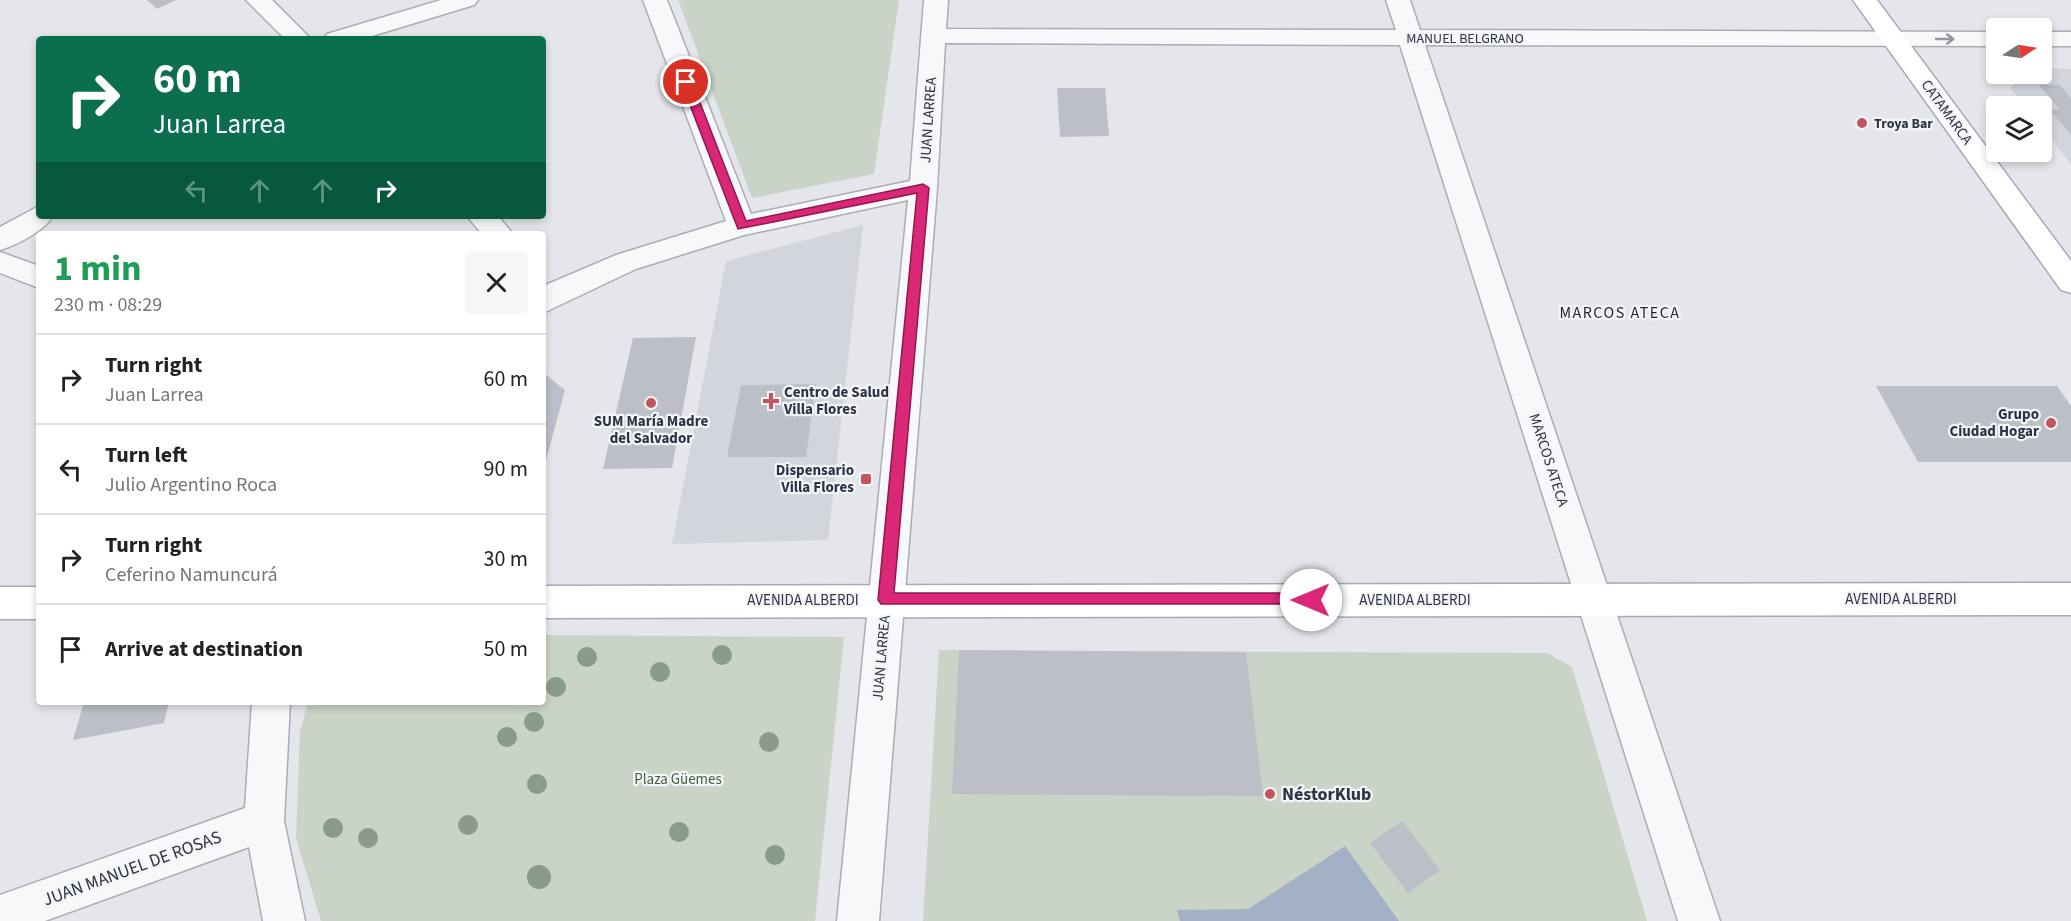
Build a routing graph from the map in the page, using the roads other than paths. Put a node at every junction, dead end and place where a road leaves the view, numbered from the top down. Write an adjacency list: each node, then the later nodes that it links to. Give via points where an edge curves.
1 (258, 0): 7 (street)
2 (465, 0): 8 (street)
3 (655, 0): 18 (street)
4 (936, 0): 9 (street, JUAN LARREA)
5 (1398, 0): 10 (street, MARCOS ATECA)
6 (1865, 0): 11 (main road, CATAMARCA)
7 (296, 36)
8 (346, 36)
9 (933, 36): 10 (street, MANUEL BELGRANO); 15 (street, JUAN LARREA)
10 (1410, 38): 11 (street, MANUEL BELGRANO); 25 (street, MARCOS ATECA)
11 (1893, 39): 12 (street, MANUEL BELGRANO, one-way to 12); 23 (main road, CATAMARCA)
12 (1986, 39)
13 (2052, 39): 14 (street)
14 (2071, 39)
15 (923, 188): 18 (street); 27 (street, JUAN LARREA)
16 (36, 218): 20 (street)
17 (484, 219): 19 (street)
18 (742, 226): 24 (street)
19 (496, 231)
20 (0, 240)
21 (0, 262): 22 (street)
22 (36, 276)
23 (2071, 282)
24 (548, 290)
25 (1594, 599): 26 (main road, AVENIDA ALBERDI); 27 (main road, AVENIDA ALBERDI); 36 (street, MARCOS ATECA)
26 (2071, 599)
27 (886, 600): 28 (main road, AVENIDA ALBERDI); 35 (street, JUAN LARREA)
28 (546, 602)
29 (0, 603): 30 (main road)
30 (36, 603)
31 (271, 705): 32 (street)
32 (264, 821): 33 (street, JUAN MANUEL DE ROSAS); 34 (street)
33 (0, 916)
34 (284, 921)
35 (858, 921)
36 (1700, 921)

